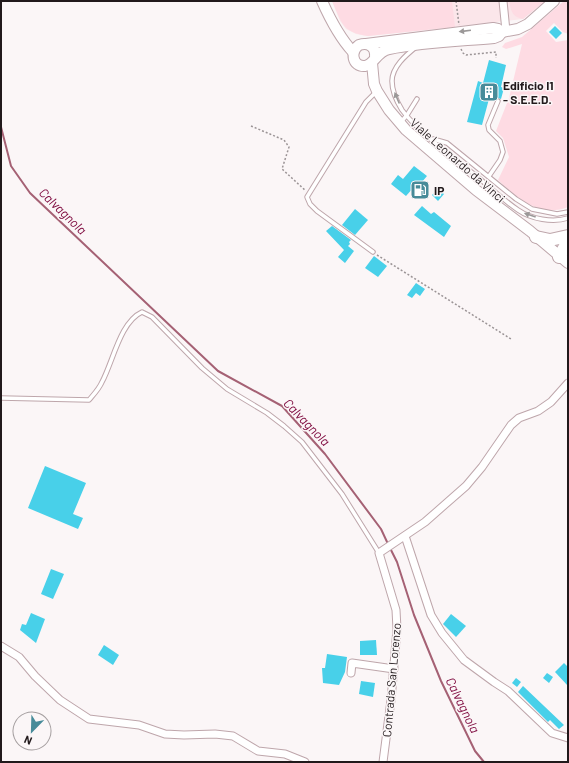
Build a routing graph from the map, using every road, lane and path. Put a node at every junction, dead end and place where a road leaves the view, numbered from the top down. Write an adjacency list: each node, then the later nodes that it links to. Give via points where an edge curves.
1 (322, 1): 7 (street)
2 (456, 1): 5 (path)
3 (503, 1): 6 (street)
4 (554, 1): 6 (street, via 528,24)
5 (458, 24)
6 (504, 31): 8 (street, one-way to 8, via 493,28); 9 (street, via 494,38)
7 (338, 32): 8 (street); 10 (street)
8 (364, 44): 10 (street, via 356,47); 11 (street, via 374,50)
9 (420, 44): 11 (street, via 387,49); 16 (lane, Viale Leonardo da Vinci, one-way to 9, via 395,97 392,81 402,58)
10 (353, 52): 12 (street, via 354,59)
11 (374, 60): 12 (street, via 366,66); 13 (street)
12 (359, 65): 13 (street)
13 (376, 88): 17 (street); 23 (lane)
14 (417, 99): 16 (lane)
15 (498, 101): 20 (lane, via 488,125 489,130 500,141 502,152 500,160)
16 (407, 115): 17 (lane); 19 (lane, Viale Leonardo da Vinci)
17 (400, 123): 22 (street, via 440,161)
18 (251, 126): 23 (path, via 284,140 289,147 282,169)
19 (431, 138): 20 (lane, via 447,143); 21 (lane, Viale Leonardo da Vinci)
20 (488, 176): 24 (lane, via 532,209 557,214)
21 (483, 181): 22 (lane); 25 (lane, Viale Leonardo da Vinci, one-way to 21, via 544,219 518,211)
22 (476, 190): 27 (street)
23 (308, 194): 29 (lane, via 307,200 317,212)
24 (568, 212)
25 (568, 218)
26 (568, 236): 27 (highway, via 550,240)
27 (536, 237): 30 (street)
28 (568, 241): 30 (highway)
29 (373, 252): 31 (path)
30 (565, 256)
31 (511, 340)
32 (568, 383): 34 (street, via 551,402 510,425 466,486)
33 (1, 398): 35 (lane, via 89,400 102,383 126,327 134,315 142,312 152,317 222,385 267,413 302,442 342,494)
34 (404, 537): 35 (street); 39 (street, via 431,615 442,634 464,660 508,691 552,733)
35 (381, 552): 37 (street, Contrada San Lorenzo, via 396,610)
36 (1, 646): 40 (street, via 19,657 60,700 89,719 139,725 165,734 233,736 258,751 285,754)
37 (394, 669): 38 (street, via 352,663); 41 (street, Contrada San Lorenzo)
38 (351, 673)
39 (568, 738)
40 (305, 762)
41 (382, 762)

